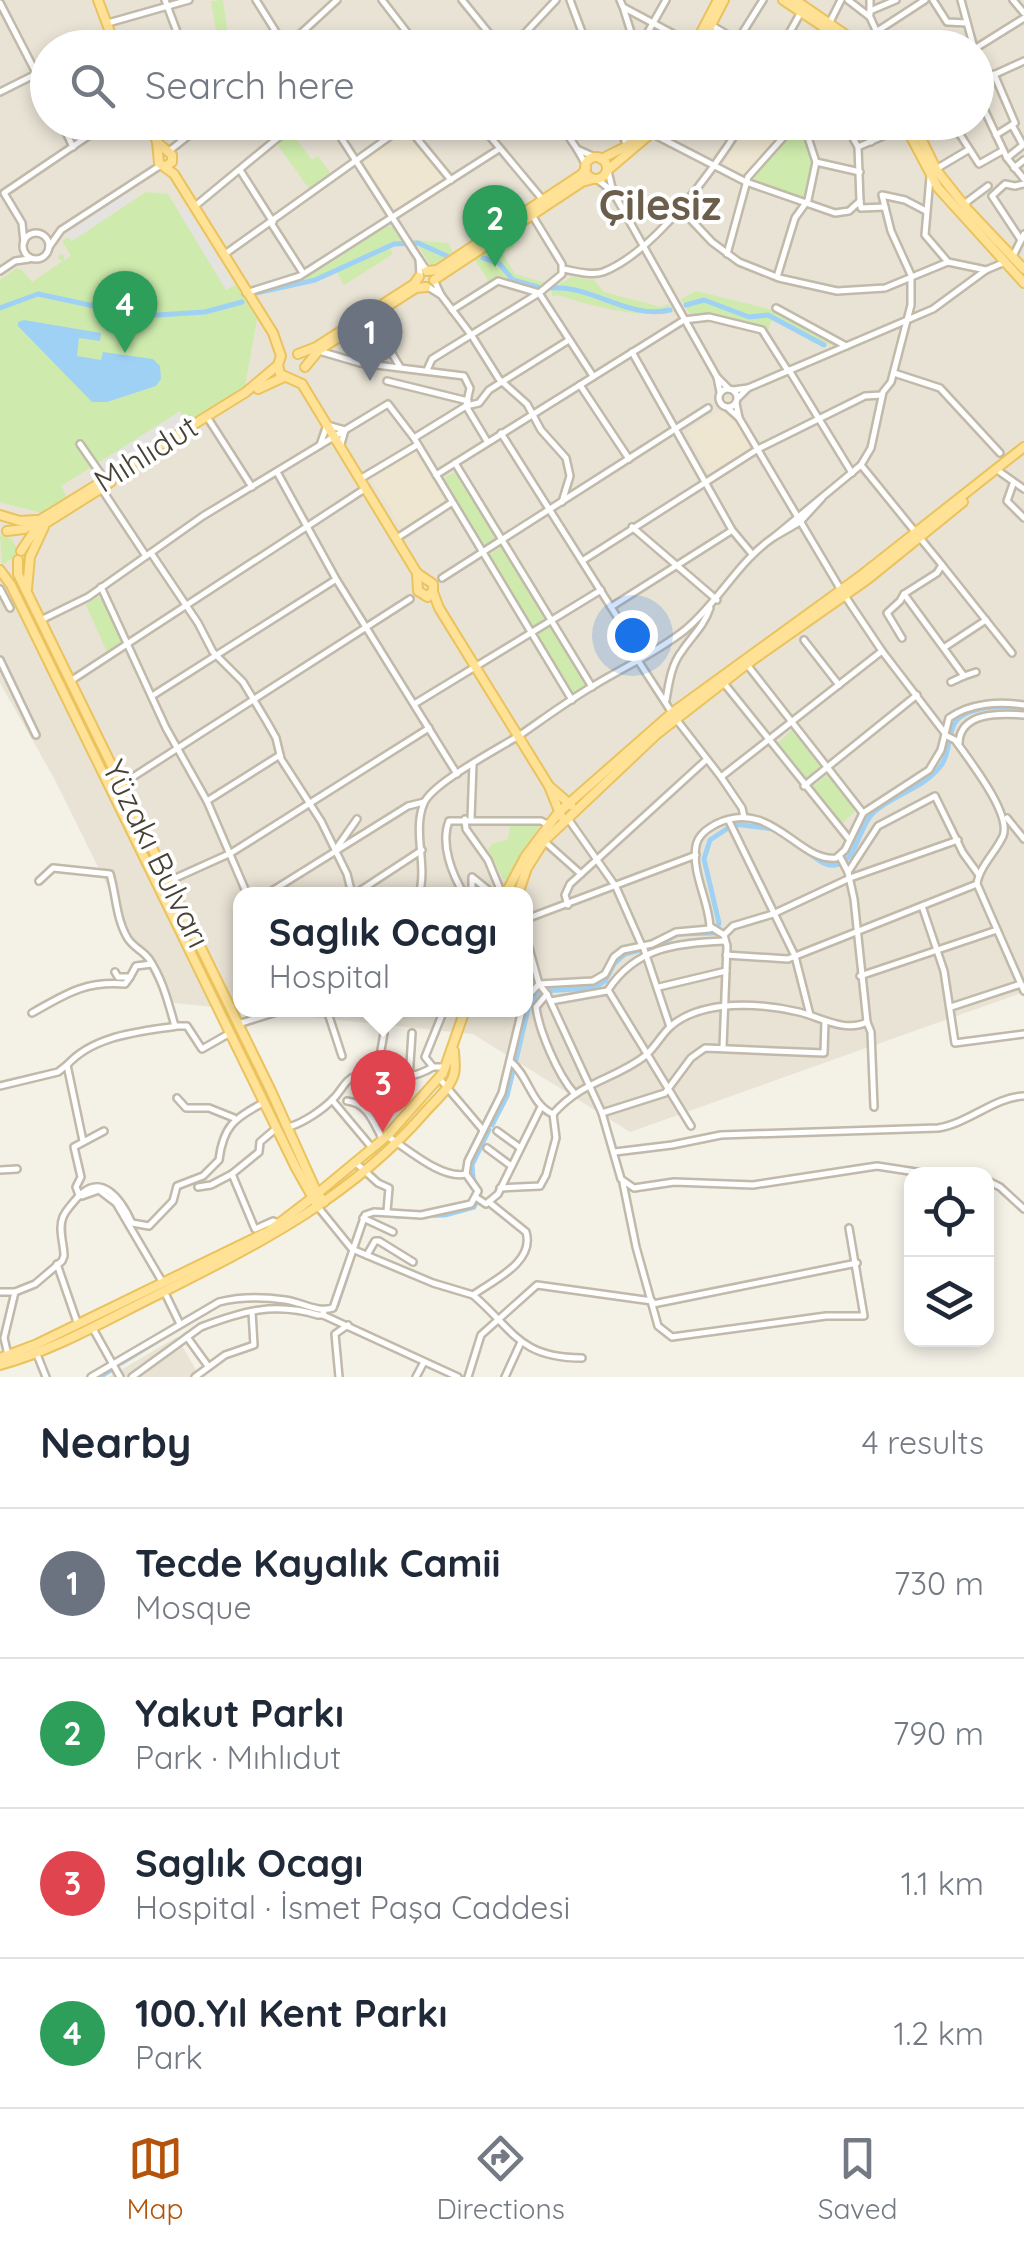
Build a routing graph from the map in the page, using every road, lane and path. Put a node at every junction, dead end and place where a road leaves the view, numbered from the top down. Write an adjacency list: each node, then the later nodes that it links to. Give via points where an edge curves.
1 (98, 0): 30 (main road)
2 (189, 0): 23 (street)
3 (256, 0): 35 (street)
4 (337, 0): 36 (street)
5 (382, 0): 37 (street)
6 (462, 0): 38 (street)
7 (556, 0): 39 (street)
8 (570, 0): 40 (street)
9 (632, 0): 24 (street)
10 (666, 0): 31 (street)
11 (721, 0): 32 (main road); 44 (main road)
12 (763, 0): 47 (street)
13 (783, 0): 25 (main road)
14 (795, 0): 28 (main road)
15 (845, 0): 26 (street); 28 (street)
16 (870, 0): 26 (street)
17 (896, 0): 26 (street)
18 (925, 0): 52 (street)
19 (934, 0): 29 (street, via 947,22)
20 (961, 0): 29 (street)
21 (1013, 0): 27 (street)
22 (0, 3): 56 (street)
23 (166, 3): 30 (street); 34 (street)
24 (623, 6): 31 (street); 41 (street)
25 (801, 12): 48 (street); 49 (main road)
26 (870, 14): 51 (street)
27 (1024, 16): 54 (street)
28 (830, 22): 50 (main road)
29 (966, 23): 53 (street)
30 (105, 24): 33 (main road)
31 (652, 25): 42 (street); 43 (street)
32 (711, 25): 45 (main road); 46 (street)
33 (108, 30)
34 (176, 30)
35 (275, 30)
36 (304, 30)
37 (404, 30)
38 (486, 30)
39 (528, 30)
40 (581, 30)
41 (632, 30)
42 (649, 30)
43 (662, 30)
44 (704, 30)
45 (707, 30)
46 (720, 30)
47 (744, 30)
48 (791, 30)
49 (831, 30)
50 (839, 30)
51 (877, 30)
52 (879, 30)
53 (969, 30)
54 (994, 36)
55 (1024, 61): 57 (street)
56 (30, 62)
57 (994, 74): 61 (street)
58 (30, 77): 59 (street)
59 (0, 92)
60 (1024, 118): 61 (street)
61 (1014, 124): 63 (street); 95 (street, via 1023,146)
62 (994, 131): 63 (street)
63 (996, 135): 93 (street)
64 (69, 140): 88 (street)
65 (82, 140): 88 (street)
66 (156, 140): 96 (main road)
67 (186, 140): 96 (street)
68 (276, 140): 104 (street)
69 (343, 140): 97 (street)
70 (384, 140): 97 (street)
71 (420, 140): 109 (street)
72 (491, 140): 90 (street)
73 (572, 140): 91 (street)
74 (624, 140): 87 (street)
75 (634, 140): 87 (main road)
76 (639, 140): 105 (main road)
77 (675, 140): 101 (street)
78 (732, 140): 101 (street)
79 (783, 140): 111 (street)
80 (806, 140): 99 (street)
81 (854, 140): 89 (street)
82 (875, 140): 86 (street)
83 (917, 140): 107 (main road)
84 (921, 140): 103 (main road)
85 (962, 140): 92 (street)
86 (871, 142): 89 (street)
87 (626, 146): 94 (main road)
88 (72, 147): 113 (street)
89 (858, 148): 106 (street)
90 (498, 149): 109 (street); 115 (street)
91 (578, 149): 94 (street); 100 (street)
92 (968, 150): 93 (street, via 981,164); 103 (street)
93 (1003, 150): 95 (street)
94 (599, 158): 100 (main road); 105 (main road)
95 (1007, 158): 102 (street)
96 (164, 159): 119 (main road); 127 (street)
97 (357, 160): 124 (street); 125 (street)
98 (1024, 160): 102 (street)
99 (816, 162): 106 (street); 117 (street)
100 (586, 166): 108 (main road); 115 (main road)
101 (716, 167): 111 (street); 120 (street)
102 (1014, 168): 110 (street)
103 (936, 169): 118 (main road)
104 (240, 170): 119 (street); 125 (street)
105 (608, 170): 108 (main road); 114 (street)
106 (860, 172): 116 (street)
107 (930, 177): 122 (street); 135 (main road)
108 (595, 179): 114 (street); 123 (main road)
109 (451, 180): 124 (street)
110 (1024, 181): 129 (street, via 1005,184 992,196)
111 (746, 182): 117 (street); 134 (street)
112 (988, 186): 118 (street)
113 (1, 192): 126 (street)
114 (612, 192): 131 (street)
115 (543, 200): 144 (main road)
116 (860, 202): 117 (street, via 834,213); 121 (street, via 862,208)
117 (804, 204): 146 (street)
118 (964, 204): 135 (main road)
119 (194, 207): 133 (main road)
120 (679, 208): 131 (street); 134 (street)
121 (885, 208): 122 (street, via 882,195); 145 (street)
122 (926, 211): 138 (street, via 924,236)
123 (532, 216): 140 (street); 148 (main road)
124 (394, 218): 143 (street); 144 (street)
125 (272, 222): 133 (street); 143 (street)
126 (22, 224): 128 (street); 130 (street)
127 (61, 230): 128 (street); 132 (street)
128 (39, 233): 130 (street); 132 (street)
129 (1022, 236): 135 (street)
130 (23, 244): 136 (street); 137 (street)
131 (644, 245): 140 (street, via 599,273); 154 (street)
132 (49, 247): 136 (street)
133 (223, 254): 149 (main road)
134 (727, 254): 146 (street)
135 (1014, 258): 139 (main road); 141 (street); 147 (main road)
136 (34, 259): 137 (street)
137 (15, 261): 142 (street)
138 (948, 262): 141 (street); 145 (street)
139 (1024, 268)
140 (563, 270): 150 (street)
141 (986, 270): 155 (street)
142 (0, 271)
143 (303, 273): 149 (street)
144 (422, 274): 148 (main road); 148 (main road, via 421,284); 162 (main road, via 316,347)
145 (911, 275): 146 (street, via 884,288 853,291); 155 (street)
146 (777, 277)
147 (1024, 283)
148 (430, 284): 152 (street); 153 (main road)
149 (246, 293): 156 (main road)
150 (540, 293): 152 (street, via 498,282); 157 (street); 158 (street)
151 (776, 308): 159 (street)
152 (452, 310): 157 (street)
153 (371, 318): 160 (main road); 164 (street)
154 (684, 320): 161 (street); 167 (street, via 710,318 762,330); 170 (street)
155 (908, 320): 159 (street); 168 (street)
156 (273, 334): 162 (main road); 163 (main road)
157 (472, 336): 166 (street, via 432,359); 173 (street)
158 (569, 340): 169 (street); 173 (street)
159 (846, 346): 167 (street)
160 (318, 351): 164 (street); 165 (main road)
161 (632, 352): 169 (street); 188 (street)
162 (296, 353): 163 (main road); 165 (main road)
163 (280, 360): 171 (main road); 209 (main road, Mıhlıdut, via 246,392)
164 (400, 368): 166 (street)
165 (304, 370): 171 (main road)
166 (427, 370): 180 (street, via 464,376)
167 (788, 371): 175 (street); 186 (street)
168 (894, 373): 178 (street); 199 (street, via 940,388)
169 (593, 376): 174 (street)
170 (717, 377): 176 (street); 177 (street)
171 (293, 380): 185 (main road, Mıhlıdut, via 271,381); 187 (main road)
172 (387, 381): 180 (street)
173 (503, 383): 180 (street, via 479,403); 183 (street)
174 (580, 385): 183 (street); 200 (street)
175 (748, 388): 176 (street); 179 (street)
176 (731, 390): 177 (street); 179 (street)
177 (719, 395): 181 (street); 182 (street)
178 (882, 395): 186 (street, via 866,396); 202 (street)
179 (737, 401): 181 (street); 184 (street)
180 (467, 404): 192 (street); 193 (street)
181 (724, 406): 182 (street); 184 (street)
182 (708, 408): 188 (street)
183 (535, 414): 190 (street); 214 (street, via 568,465)
184 (740, 418): 197 (street)
185 (209, 420): 209 (main road, Mıhlıdut); 211 (street)
186 (820, 420): 197 (street); 205 (street)
187 (328, 425): 189 (street); 191 (main road); 195 (street)
188 (676, 428): 200 (street); 208 (street)
189 (345, 430): 191 (street); 193 (street, via 388,404); 196 (street)
190 (501, 433): 192 (street); 216 (street)
191 (334, 436): 195 (street); 196 (main road)
192 (488, 441): 201 (street)
193 (416, 442): 206 (street); 207 (street)
194 (80, 444): 209 (street)
195 (322, 444): 196 (street); 203 (street)
196 (340, 446): 207 (main road)
197 (758, 449): 208 (street); 219 (street)
198 (1024, 450): 204 (main road); 225 (main road)
199 (1000, 452)
200 (629, 459): 214 (street)
201 (455, 463): 206 (street); 227 (street)
202 (861, 465): 205 (street); 225 (street)
203 (277, 472): 211 (street); 221 (street)
204 (1000, 472): 210 (street); 225 (main road)
205 (852, 473): 219 (street)
206 (436, 475): 215 (street)
207 (360, 479): 212 (main road)
208 (704, 481): 222 (street); 224 (street)
209 (103, 484): 220 (main road, Mıhlıdut); 229 (street)
210 (1014, 484): 213 (street); 218 (street, via 1007,501)
211 (252, 487): 229 (street)
212 (366, 488): 221 (street); 226 (main road)
213 (1024, 490)
214 (562, 502): 216 (street)
215 (451, 503): 226 (street); 228 (street)
216 (549, 510): 227 (street); 232 (street)
217 (0, 515): 220 (main road)
218 (1024, 518)
219 (798, 519): 230 (street); 241 (street)
220 (44, 521): 223 (main road, Mıhlıdut); 231 (main road, Mıhlıdut); 243 (main road, via 30,557)
221 (307, 526): 236 (street); 246 (street)
222 (632, 527): 232 (street); 233 (street)
223 (3, 530): 231 (main road, Yüzakı Bulvarı, via 18,538)
224 (732, 530): 230 (street); 233 (street)
225 (918, 535): 234 (street); 241 (main road)
226 (397, 538): 238 (main road)
227 (502, 538): 228 (street); 249 (street)
228 (482, 552): 238 (street); 253 (street)
229 (149, 554): 237 (street); 246 (street)
230 (752, 554): 245 (street)
231 (19, 555): 235 (main road); 243 (main road, Yüzakı Bulvarı, via 18,574)
232 (582, 561): 240 (street)
233 (678, 564): 245 (street); 247 (street)
234 (942, 565): 244 (street); 251 (street)
235 (0, 569): 242 (main road, Yüzakı Bulvarı)
236 (336, 579): 252 (street); 260 (street)
237 (102, 586): 250 (street); 256 (street)
238 (426, 588): 252 (street); 264 (main road)
239 (0, 589): 242 (street, via 10,608)
240 (601, 590): 247 (street); 249 (street)
241 (844, 592): 258 (street); 262 (main road)
242 (14, 594): 322 (main road, Yüzakı Bulvarı)
243 (28, 594): 250 (main road, Yüzakı Bulvarı)
244 (904, 594): 254 (street, via 886,613); 257 (street)
245 (716, 600): 248 (street)
246 (184, 604): 256 (street); 260 (street)
247 (611, 607): 263 (street)
248 (710, 608): 263 (street); 276 (street, via 679,654)
249 (551, 619): 253 (street); 271 (street)
250 (41, 620): 267 (main road, Yüzakı Bulvarı)
251 (986, 620): 257 (street); 259 (street)
252 (367, 627): 275 (street); 277 (street)
253 (530, 631): 264 (street); 274 (street)
254 (902, 638)
255 (804, 640): 270 (street)
256 (127, 645): 267 (street); 273 (street)
257 (945, 648): 266 (street)
258 (882, 651): 270 (street); 272 (street)
259 (1012, 653)
260 (217, 656): 273 (street); 275 (street)
261 (0, 660): 286 (street)
262 (745, 661): 268 (main road); 279 (main road); 283 (street)
263 (639, 662): 271 (street); 276 (street)
264 (474, 666): 277 (street); 287 (main road)
265 (976, 672): 266 (street)
266 (964, 676): 269 (street)
267 (72, 680): 297 (main road, Yüzakı Bulvarı)
268 (722, 682): 279 (main road); 288 (street)
269 (951, 682)
270 (839, 684): 283 (street)
271 (592, 687): 274 (street)
272 (916, 695): 282 (street); 294 (street)
273 (152, 696): 290 (street)
274 (572, 700): 287 (street)
275 (254, 701): 290 (street); 291 (street)
276 (666, 703): 279 (street)
277 (415, 704): 284 (street)
278 (1024, 705): 281 (street, via 987,704)
279 (675, 716): 292 (street); 303 (main road); 308 (main road)
280 (1024, 716): 289 (street, via 971,720)
281 (949, 718): 282 (street); 285 (street)
282 (936, 720): 285 (street)
283 (792, 721): 288 (street); 294 (street)
284 (429, 728): 295 (street); 301 (street)
285 (944, 733): 289 (street); 306 (street, via 928,770)
286 (36, 735)
287 (518, 736): 293 (street); 298 (main road)
288 (769, 741): 296 (street); 299 (street)
289 (957, 742): 304 (street)
290 (179, 747): 297 (street); 300 (street)
291 (280, 755): 300 (street); 301 (street)
292 (706, 760): 296 (street); 323 (street)
293 (473, 764): 295 (street); 310 (street)
294 (828, 768): 299 (street); 306 (street)
295 (457, 774): 302 (street)
296 (721, 777): 309 (street)
297 (122, 784): 319 (main road, Yüzakı Bulvarı)
298 (550, 786): 303 (main road); 305 (main road)
299 (804, 786): 313 (street)
300 (207, 801): 320 (street)
301 (311, 801): 318 (street); 320 (street)
302 (424, 802): 317 (street); 318 (street)
303 (569, 803): 305 (main road); 308 (main road)
304 (1003, 812): 314 (street); 327 (street, via 1005,832)
305 (558, 813): 308 (main road); 312 (main road)
306 (862, 813): 313 (street)
307 (357, 818): 318 (street)
308 (570, 818): 315 (main road); 323 (street)
309 (744, 818): 311 (street); 324 (street, via 781,829 819,857)
310 (468, 819): 312 (street); 336 (street, via 450,821 446,836); 339 (street, via 466,829)
311 (729, 820): 321 (street, via 698,838); 345 (street)
312 (548, 825): 340 (main road)
313 (849, 839): 324 (street)
314 (1024, 839)
315 (544, 840): 325 (street); 341 (main road)
316 (958, 840): 326 (street); 326 (street, via 933,797 878,826); 327 (street)
317 (422, 850): 334 (street); 335 (street)
318 (335, 851): 332 (street); 333 (street)
319 (156, 853): 322 (main road); 329 (main road, Yüzakı Bulvarı)
320 (231, 854): 329 (street); 331 (street)
321 (696, 855): 342 (street); 349 (street)
322 (144, 859): 383 (main road, Yüzakı Bulvarı)
323 (598, 859): 325 (street); 342 (street)
324 (841, 860): 326 (street)
325 (581, 874): 343 (street, via 566,890)
326 (849, 875): 345 (street); 347 (street)
327 (979, 875): 330 (street)
328 (40, 881): 355 (street, via 53,868 110,874 128,940)
329 (170, 881): 368 (main road, Yüzakı Bulvarı)
330 (978, 884): 344 (street); 348 (street)
331 (244, 887)
332 (278, 887)
333 (351, 887)
334 (364, 887)
335 (419, 887)
336 (459, 887)
337 (472, 887): 338 (street, via 472,877)
338 (484, 887)
339 (505, 887)
340 (511, 887)
341 (514, 887)
342 (616, 887): 343 (street); 350 (street)
343 (568, 906): 346 (street)
344 (922, 906): 347 (street); 351 (street)
345 (776, 913): 349 (street); 353 (street)
346 (533, 917)
347 (859, 929): 353 (street); 358 (street)
348 (996, 930): 351 (street); 361 (street)
349 (719, 933): 350 (street); 350 (street, via 676,932); 352 (street)
350 (644, 949): 360 (street); 362 (street, via 622,950 600,978); 363 (street)
351 (937, 949): 358 (street); 367 (street)
352 (726, 956): 353 (street); 356 (street)
353 (795, 956): 370 (street)
354 (533, 958): 362 (street)
355 (152, 964): 359 (street, via 136,966); 381 (street)
356 (726, 971): 360 (street); 366 (street)
357 (115, 972): 359 (street)
358 (860, 976): 379 (street)
359 (130, 977): 369 (street, via 124,984 74,989)
360 (658, 988): 382 (street)
361 (1023, 988): 367 (street)
362 (544, 990): 364 (street); 365 (street); 401 (street, via 536,1014)
363 (608, 990): 365 (street); 389 (street)
364 (533, 995)
365 (551, 1001): 397 (street)
366 (724, 1007): 370 (street); 382 (street, via 700,1010); 387 (street)
367 (951, 1007): 385 (street, via 955,1043)
368 (233, 1013)
369 (32, 1014)
370 (810, 1016): 378 (street)
371 (235, 1017): 380 (main road, Yüzakı Bulvarı)
372 (260, 1017): 380 (street)
373 (329, 1017): 388 (street)
374 (378, 1017): 394 (street, via 384,1033)
375 (441, 1017): 392 (street, via 425,1056)
376 (463, 1017): 386 (main road)
377 (520, 1017): 390 (street)
378 (825, 1020): 379 (street); 387 (street, via 824,1053)
379 (866, 1022): 408 (street)
380 (238, 1024): 413 (main road, Yüzakı Bulvarı)
381 (175, 1026): 383 (street, via 187,1026 202,1049); 391 (street, via 94,1044)
382 (670, 1027): 389 (street)
383 (230, 1033): 406 (main road, Yüzakı Bulvarı)
384 (412, 1033): 396 (street)
385 (1024, 1034)
386 (454, 1045): 393 (main road); 399 (main road)
387 (724, 1047): 400 (street, via 697,1052)
388 (342, 1056)
389 (646, 1056): 397 (street); 400 (street)
390 (510, 1062): 407 (street); 414 (street)
391 (66, 1065): 398 (street); 419 (street)
392 (433, 1067): 393 (street); 396 (street)
393 (446, 1067): 395 (main road)
394 (377, 1073): 396 (street); 404 (street, via 347,1081)
395 (439, 1078): 399 (street); 418 (main road)
396 (409, 1079)
397 (590, 1083): 401 (street); 409 (street)
398 (0, 1086)
399 (447, 1087): 414 (street); 420 (main road)
400 (668, 1091): 409 (street); 412 (street)
401 (574, 1093): 410 (street)
402 (1024, 1096): 424 (street, via 938,1128 722,1135)
403 (177, 1098): 411 (street, via 186,1108)
404 (332, 1100): 413 (street); 423 (street)
405 (348, 1100): 418 (street, via 368,1112)
406 (264, 1103): 411 (street); 437 (main road, Yüzakı Bulvarı)
407 (541, 1107): 410 (street); 421 (street)
408 (874, 1108)
409 (602, 1113): 424 (street)
410 (554, 1114): 438 (street, via 556,1138 540,1186)
411 (234, 1118): 441 (street, via 220,1160 204,1176 177,1186 173,1201 149,1226 132,1223 122,1201 104,1187)
412 (690, 1126)
413 (286, 1128): 431 (main road, Yüzakı Bulvarı)
414 (483, 1130): 433 (street)
415 (104, 1131): 419 (street)
416 (273, 1132): 432 (street)
417 (497, 1132): 421 (street)
418 (385, 1138): 420 (street); 423 (main road)
419 (83, 1141): 441 (street, via 74,1147 81,1176)
420 (397, 1142): 429 (main road); 433 (street, via 455,1176)
421 (520, 1147): 426 (street)
422 (486, 1148): 426 (street)
423 (372, 1149): 425 (main road)
424 (615, 1152): 435 (street)
425 (356, 1163): 429 (street); 434 (main road)
426 (510, 1166): 438 (street)
427 (17, 1169): 428 (street)
428 (0, 1170)
429 (363, 1170): 444 (main road); 447 (street, via 390,1188)
430 (904, 1170): 435 (street, via 877,1166 753,1186)
431 (308, 1172): 434 (main road); 440 (main road, Yüzakı Bulvarı)
432 (232, 1174): 439 (street); 449 (street, via 256,1228)
433 (466, 1174): 442 (street)
434 (332, 1181): 440 (main road)
435 (624, 1183): 461 (street)
436 (994, 1183): 446 (street)
437 (306, 1185): 440 (main road, Yüzakı Bulvarı); 445 (main road)
438 (500, 1188): 443 (street)
439 (201, 1189)
440 (315, 1196): 444 (main road, Yüzakı Bulvarı); 445 (main road)
441 (77, 1197): 456 (street, via 62,1220 64,1256); 457 (street, via 99,1190 114,1200)
442 (478, 1200): 443 (street); 447 (street, via 441,1213)
443 (490, 1203): 460 (street, via 526,1232 528,1244 522,1259)
444 (321, 1204): 452 (street); 457 (main road, via 271,1238)
445 (302, 1206): 449 (main road)
446 (1024, 1210)
447 (387, 1211): 448 (street)
448 (365, 1219): 451 (street); 452 (street)
449 (279, 1223): 457 (main road)
450 (849, 1228): 455 (street)
451 (393, 1232)
452 (352, 1249): 453 (street); 463 (street, via 338,1301)
453 (367, 1255): 454 (street, via 378,1241); 460 (street)
454 (413, 1262)
455 (857, 1263): 461 (street); 461 (street, via 864,1316 679,1338 661,1331)
456 (56, 1264): 459 (street); 469 (street)
457 (164, 1287): 467 (main road); 468 (street)
458 (0, 1292): 459 (street)
459 (15, 1292): 464 (street)
460 (472, 1294): 465 (street)
461 (652, 1303): 465 (street, via 538,1285)
462 (252, 1312): 463 (street, via 280,1306); 471 (street, via 201,1327); 478 (street, via 254,1345)
463 (324, 1312): 468 (street, via 286,1300 232,1298); 470 (street)
464 (11, 1320): 466 (street); 475 (street)
465 (496, 1320): 472 (street); 487 (street, via 481,1335)
466 (0, 1322)
467 (90, 1323): 469 (main road); 473 (main road); 477 (street)
468 (180, 1324): 477 (street)
469 (78, 1325): 475 (main road)
470 (348, 1326): 476 (street); 484 (street, via 335,1334)
471 (188, 1338): 478 (street); 482 (street)
472 (520, 1342): 474 (street); 488 (street)
473 (36, 1352): 475 (main road); 479 (street)
474 (582, 1358)
475 (3, 1360)
476 (424, 1361): 485 (street); 486 (street)
477 (112, 1363): 480 (street); 481 (street)
478 (208, 1366): 483 (street)
479 (46, 1377)
480 (91, 1377)
481 (120, 1377)
482 (132, 1377)
483 (194, 1377)
484 (340, 1377)
485 (416, 1377)
486 (458, 1377)
487 (468, 1377)
488 (505, 1377)

